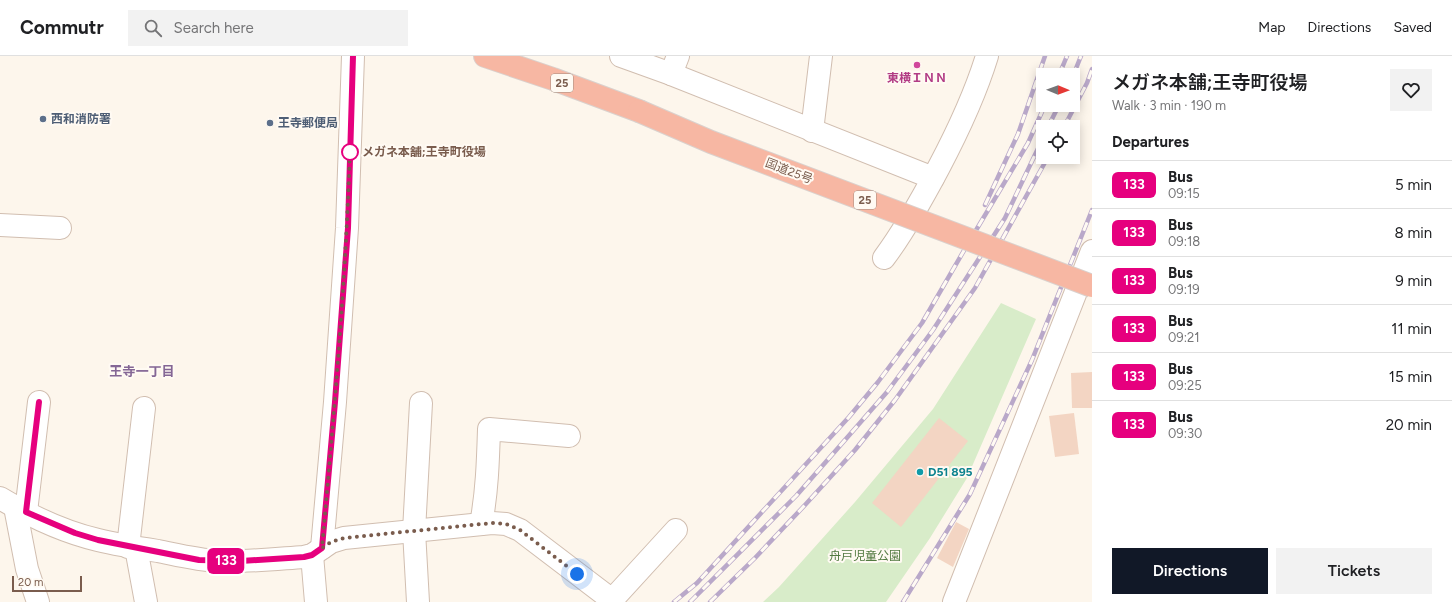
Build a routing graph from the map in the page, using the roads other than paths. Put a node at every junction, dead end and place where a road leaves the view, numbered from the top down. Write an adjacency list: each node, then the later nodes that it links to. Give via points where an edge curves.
1 (353, 56): 23 (street, via 348,228 335,402)
2 (485, 56): 13 (highway, 国道25号 / 25, bridge, via 639,111 711,142)
3 (621, 56): 6 (street)
4 (821, 56): 7 (street)
5 (987, 56): 8 (street, via 969,108)
6 (674, 65): 7 (street)
7 (812, 131): 8 (street)
8 (933, 178): 12 (street, via 918,208)
9 (0, 225): 10 (street)
10 (60, 228)
11 (1092, 251): 28 (street)
12 (884, 258)
13 (1092, 286)
14 (39, 402): 18 (street)
15 (421, 403): 21 (street)
16 (144, 408): 22 (street)
17 (569, 436): 19 (street, via 489,430 488,481)
18 (14, 506): 22 (street, via 75,533); 24 (street, via 27,569)
19 (481, 524): 20 (street, via 506,524 520,530 612,600); 21 (street)
20 (676, 530)
21 (414, 531): 23 (street, via 344,538 331,542); 27 (street)
22 (132, 547): 23 (street, via 199,560 218,561 304,557); 25 (street)
23 (317, 551): 26 (street)
24 (38, 602)
25 (146, 602)
26 (316, 602)
27 (418, 602)
28 (954, 602)

